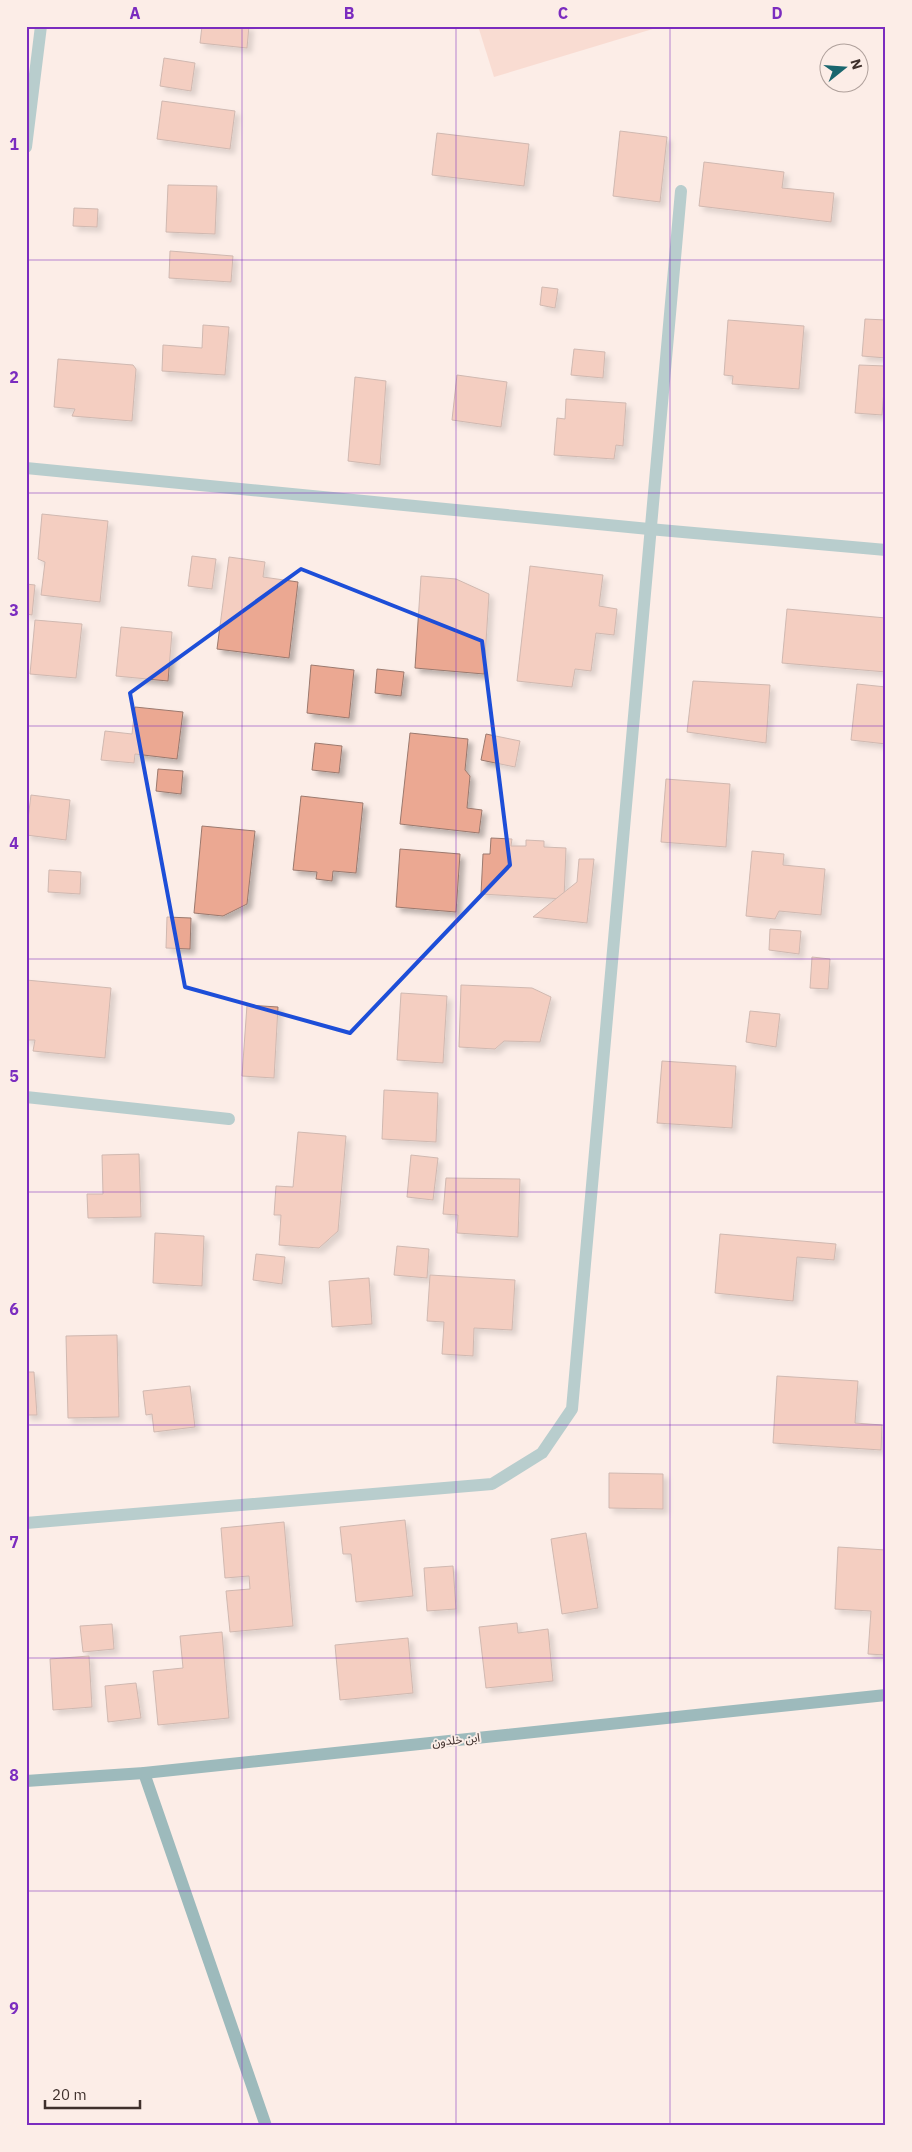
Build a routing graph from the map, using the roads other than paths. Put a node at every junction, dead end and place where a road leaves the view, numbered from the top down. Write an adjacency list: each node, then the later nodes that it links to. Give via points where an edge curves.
1 (41, 26): 2 (street)
2 (26, 147)
3 (681, 191): 5 (street)
4 (26, 468): 5 (street)
5 (649, 529): 6 (street); 9 (street, via 572,1409 542,1453 492,1484)
6 (886, 550)
7 (26, 1097): 8 (street)
8 (229, 1119)
9 (26, 1522)
10 (886, 1695): 11 (street, ابن خلدون)
11 (144, 1773): 12 (street, ابن خلدون); 13 (street)
12 (26, 1781)
13 (266, 2126)

